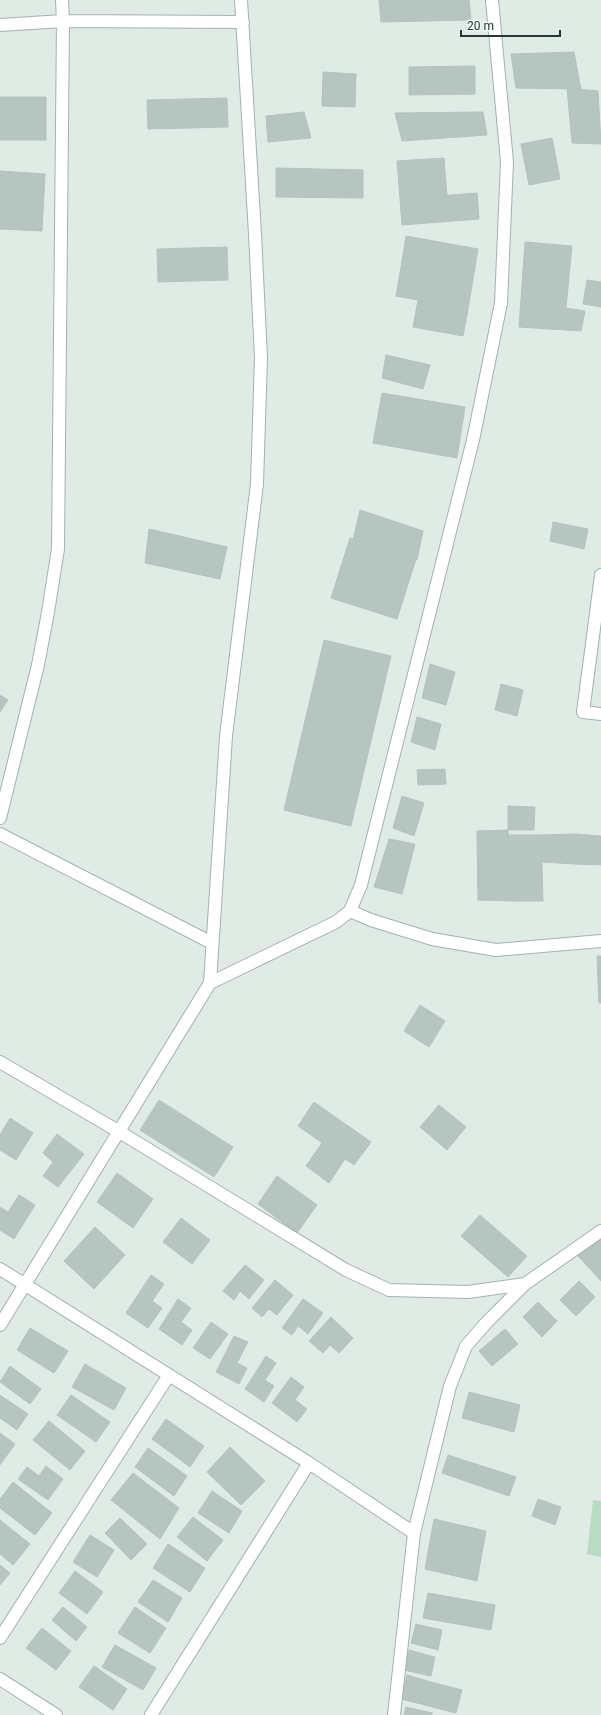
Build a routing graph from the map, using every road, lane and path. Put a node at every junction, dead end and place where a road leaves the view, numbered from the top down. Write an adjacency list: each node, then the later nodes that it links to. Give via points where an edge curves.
1 (62, 0): 4 (street)
2 (241, 0): 5 (street)
3 (492, 0): 11 (street, via 507,162 501,302 469,455 361,885)
4 (63, 21): 5 (street); 6 (street); 9 (street, via 58,549 38,665)
5 (243, 22): 13 (street, via 261,358 257,484 226,736)
6 (0, 25)
7 (601, 575): 8 (street, via 583,712)
8 (601, 714)
9 (0, 818)
10 (0, 834): 13 (street)
11 (350, 911): 12 (street, via 432,939 496,950); 14 (street, via 336,922)
12 (601, 941)
13 (212, 943): 14 (street)
14 (210, 983): 16 (street)
15 (0, 1062): 16 (street)
16 (118, 1131): 19 (street, via 346,1270 389,1290 468,1292); 20 (street)
17 (601, 1231): 19 (street)
18 (0, 1269): 20 (street)
19 (525, 1284): 24 (street, via 466,1346 450,1386)
20 (25, 1285): 21 (street); 22 (street)
21 (0, 1325)
22 (169, 1375): 23 (street); 25 (street)
23 (309, 1463): 24 (street); 28 (street)
24 (414, 1533): 29 (street)
25 (0, 1638)
26 (0, 1679): 27 (street)
27 (56, 1715)
28 (151, 1715)
29 (394, 1715)

